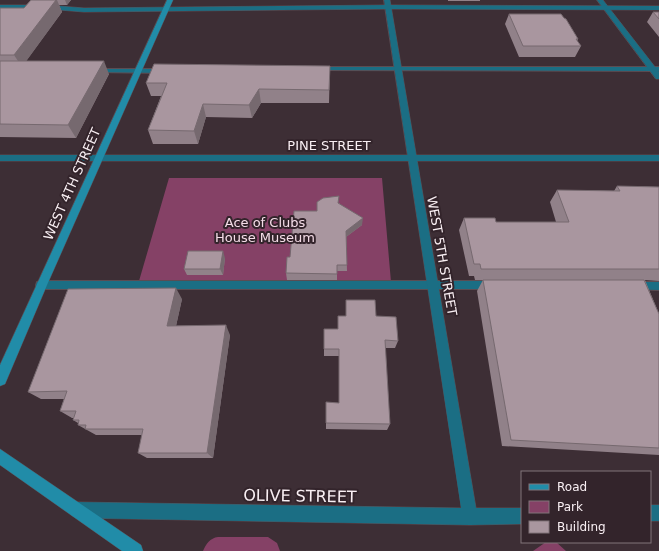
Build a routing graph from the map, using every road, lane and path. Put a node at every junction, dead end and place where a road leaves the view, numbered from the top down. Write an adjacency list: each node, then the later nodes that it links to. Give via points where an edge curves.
1 (600, 0): 5 (street)
2 (168, 4): 3 (street); 4 (street, via 84,10); 11 (main road, WEST 4TH STREET)
3 (388, 4): 5 (street); 7 (street, WEST 5TH STREET)
4 (0, 7)
5 (606, 8): 6 (street); 9 (street)
6 (659, 8)
7 (398, 68): 8 (lane); 9 (lane); 14 (street, WEST 5TH STREET)
8 (311, 69)
9 (656, 69): 13 (street)
10 (84, 71): 11 (lane)
11 (138, 71): 12 (lane); 16 (main road, WEST 4TH STREET)
12 (169, 71)
13 (659, 77)
14 (411, 157): 16 (street, PINE STREET); 17 (street, PINE STREET); 19 (street, WEST 5TH STREET)
15 (0, 158): 16 (street, PINE STREET)
16 (98, 158): 18 (main road, WEST 4TH STREET)
17 (659, 158)
18 (41, 285): 19 (lane); 23 (main road, WEST 4TH STREET)
19 (434, 285): 20 (lane); 27 (street, WEST 5TH STREET)
20 (504, 285)
21 (620, 286): 22 (lane)
22 (659, 286)
23 (0, 380)
24 (0, 456): 25 (main road)
25 (76, 510): 27 (street, OLIVE STREET); 28 (main road)
26 (521, 516): 27 (street, OLIVE STREET)
27 (470, 517)
28 (135, 551)

